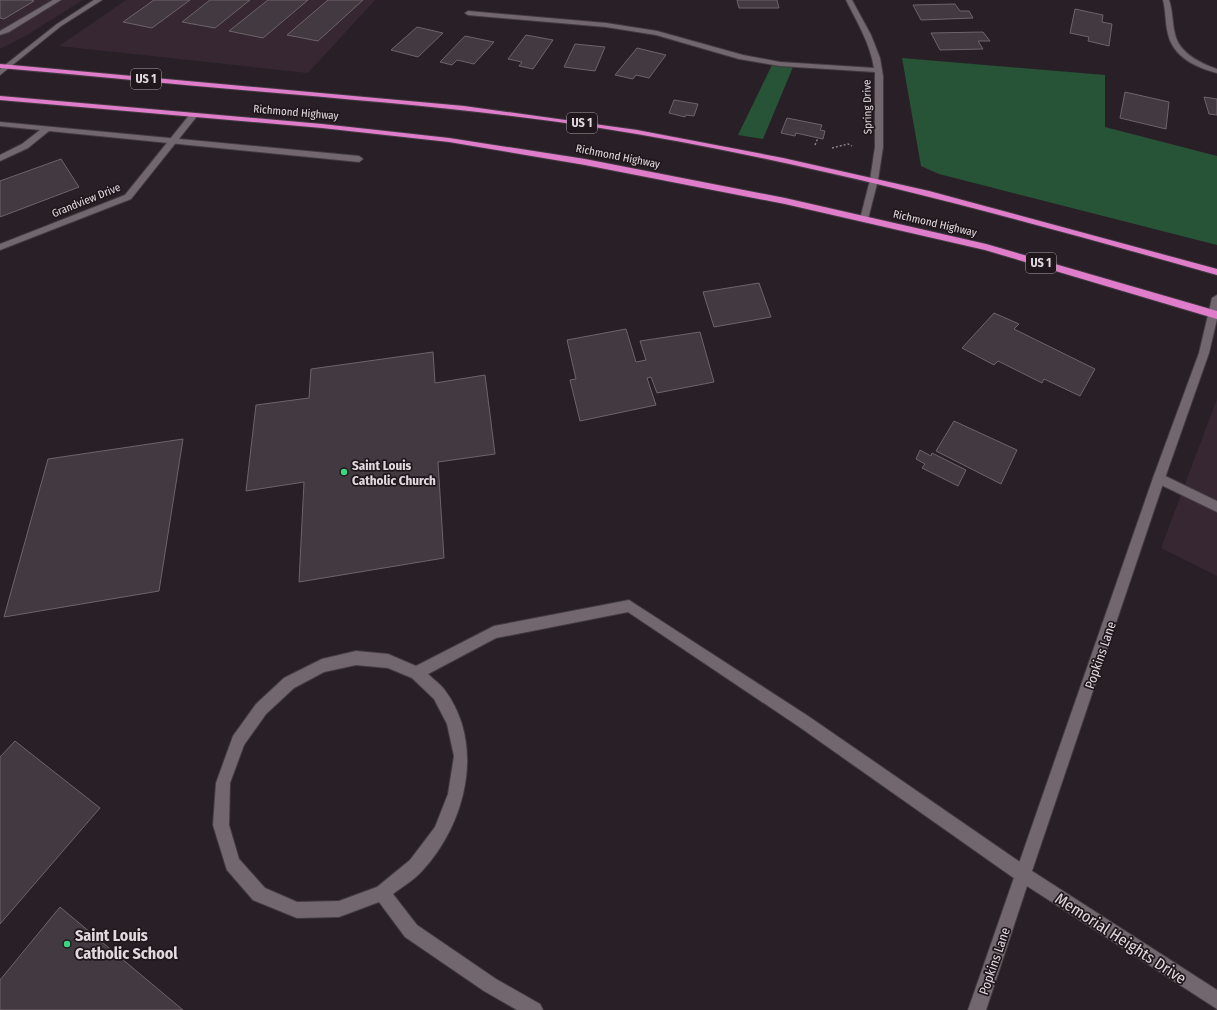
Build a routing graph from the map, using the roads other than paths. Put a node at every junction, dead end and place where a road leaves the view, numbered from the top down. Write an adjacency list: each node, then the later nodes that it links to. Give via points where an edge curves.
1 (58, 0): 6 (street)
2 (99, 0): 7 (street, via 59,25)
3 (849, 0): 8 (street, Spring Drive, via 867,35)
4 (1166, 0): 9 (street, via 1171,13 1171,35 1176,46 1195,62)
5 (468, 14): 8 (street, via 631,28 742,57 780,64)
6 (0, 33)
7 (3, 66): 10 (street); 18 (highway, Richmond Highway / US 1, via 545,117 734,149)
8 (878, 70): 18 (street, Spring Drive, via 879,147)
9 (1217, 71)
10 (0, 73)
11 (0, 98): 12 (highway, Richmond Highway / US 1)
12 (194, 115): 15 (street, Grandview Drive); 19 (highway, Richmond Highway / US 1, via 456,141 585,162)
13 (0, 124): 14 (street)
14 (47, 128): 15 (street); 16 (street, via 34,141)
15 (173, 140): 17 (street); 20 (street, Grandview Drive, via 128,197)
16 (0, 158)
17 (359, 160)
18 (874, 180): 19 (street, Spring Drive); 21 (highway, Richmond Highway / US 1, via 1058,227)
19 (864, 219): 23 (highway, Richmond Highway / US 1, via 986,247)
20 (0, 247)
21 (1217, 272)
22 (1217, 298): 23 (street, Popkins Lane)
23 (1215, 314): 24 (street, Popkins Lane, via 1204,353)
24 (1159, 478): 25 (street); 27 (street, Popkins Lane)
25 (1217, 507)
26 (417, 673): 27 (street, Memorial Heights Drive, via 494,632 629,606 802,721); 28 (street, via 439,694 454,722 461,756 456,794 441,832 416,866); 28 (street, via 388,661 356,658 322,666 289,683 261,709 238,741 223,782 221,825 233,864 259,894 297,910 318,910 339,909)
27 (1024, 875): 29 (street, Memorial Heights Drive); 31 (street, Popkins Lane)
28 (382, 893): 30 (street, via 411,931 490,985)
29 (1217, 1000)
30 (534, 1010)
31 (977, 1010)

